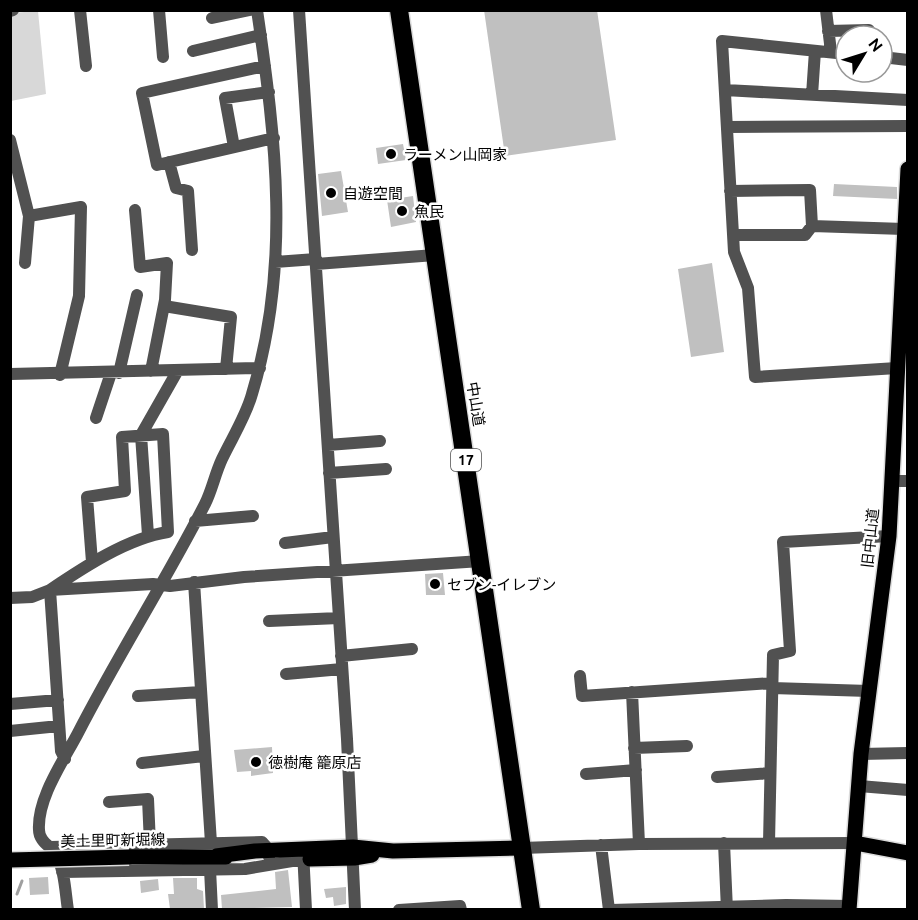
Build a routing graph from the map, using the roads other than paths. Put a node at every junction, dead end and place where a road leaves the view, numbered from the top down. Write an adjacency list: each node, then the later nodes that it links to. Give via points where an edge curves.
1 (80, 10): 17 (street)
2 (159, 10): 16 (street)
3 (250, 10): 8 (street)
4 (257, 10): 11 (street)
5 (299, 10): 39 (street)
6 (399, 10): 38 (highway, 中山道 / 17)
7 (826, 10): 9 (street)
8 (212, 18)
9 (828, 31): 10 (street); 14 (street)
10 (834, 31)
11 (261, 35): 12 (street); 18 (street)
12 (193, 51)
13 (815, 51): 14 (street); 19 (street, via 722,41); 21 (street)
14 (831, 52): 15 (street)
15 (834, 52)
16 (163, 57)
17 (86, 66)
18 (265, 66): 20 (street); 28 (street, via 142,93 158,165)
19 (725, 90): 21 (street); 23 (street)
20 (269, 92): 25 (street); 27 (street, via 225,98)
21 (812, 95): 22 (street)
22 (908, 100)
23 (727, 126): 24 (street); 30 (street)
24 (908, 126)
25 (274, 138): 27 (street); 40 (street)
26 (11, 147): 32 (street)
27 (234, 147): 28 (street)
28 (169, 162): 36 (street, via 176,188 188,191)
29 (908, 169): 34 (main road, 旧中山道)
30 (730, 191): 33 (street, via 810,190); 35 (street)
31 (135, 210): 44 (street, via 140,267 167,263)
32 (29, 216): 41 (street); 52 (street, via 81,207 79,296)
33 (812, 226): 34 (street); 35 (street, via 805,234)
34 (904, 229): 37 (main road, 旧中山道)
35 (733, 235): 46 (street, via 734,252 748,288 755,377)
36 (192, 250)
37 (905, 251): 42 (main road, 旧中山道)
38 (435, 255): 39 (street); 66 (highway, 中山道 / 17)
39 (316, 261): 40 (street); 56 (street)
40 (275, 262): 45 (street)
41 (25, 263)
42 (904, 283): 46 (main road, 旧中山道)
43 (137, 295): 50 (street)
44 (164, 306): 47 (street, via 231,317); 49 (street)
45 (260, 368): 47 (street); 61 (street, via 252,397)
46 (897, 368): 59 (main road, 旧中山道)
47 (226, 369): 48 (street)
48 (178, 370): 49 (street); 54 (street)
49 (151, 371): 50 (street)
50 (115, 373): 52 (street); 53 (street)
51 (10, 375): 52 (street)
52 (60, 375)
53 (96, 418)
54 (141, 435): 62 (street); 62 (street, via 163,434 168,532); 67 (street, via 122,437 124,491 87,497)
55 (380, 441): 56 (street)
56 (328, 445): 58 (street)
57 (386, 469): 58 (street)
58 (329, 473): 64 (street)
59 (900, 481): 63 (main road, 旧中山道)
60 (253, 516): 61 (street)
61 (195, 521): 70 (street)
62 (148, 535): 67 (street)
63 (889, 536): 79 (street, via 783,542 790,651 773,655); 80 (main road, 旧中山道)
64 (333, 537): 65 (street); 68 (street)
65 (285, 543)
66 (481, 561): 68 (street); 109 (highway, 中山道 / 17)
67 (92, 562): 71 (street)
68 (336, 572): 69 (street); 73 (street)
69 (194, 582): 70 (street); 81 (street)
70 (160, 585): 71 (street); 93 (street)
71 (50, 590): 72 (street, via 32,597); 84 (street)
72 (10, 598)
73 (339, 618): 74 (street); 76 (street)
74 (269, 621)
75 (412, 649): 76 (street)
76 (342, 663): 77 (street); 110 (street)
77 (286, 674)
78 (580, 676): 82 (street, via 582,696)
79 (772, 685): 80 (street); 82 (street); 96 (street)
80 (869, 691): 91 (main road, 旧中山道)
81 (201, 692): 83 (street); 92 (street)
82 (632, 692): 89 (street)
83 (138, 696)
84 (58, 700): 85 (street); 86 (street)
85 (10, 704)
86 (59, 726): 87 (street); 93 (street)
87 (10, 731)
88 (687, 746): 89 (street)
89 (634, 748): 95 (street)
90 (908, 753): 91 (street)
91 (861, 754): 99 (main road, 旧中山道)
92 (204, 756): 94 (street); 113 (street)
93 (65, 759): 108 (street, via 47,795 40,821 40,835)
94 (142, 763)
95 (636, 770): 97 (street); 106 (street)
96 (770, 773): 98 (street); 103 (street)
97 (586, 774)
98 (717, 777)
99 (859, 786): 100 (street); 104 (main road, 旧中山道)
100 (908, 790)
101 (108, 802): 105 (street, via 148,799)
102 (724, 843): 103 (street); 106 (street); 118 (street)
103 (769, 843): 104 (street)
104 (855, 843): 111 (main road); 119 (main road, 旧中山道)
105 (150, 844): 108 (street); 113 (street)
106 (639, 844): 107 (street)
107 (601, 845): 109 (street); 127 (street)
108 (50, 847): 114 (street)
109 (522, 848): 110 (main road, 美土里町新堀線); 126 (highway, 中山道 / 17)
110 (353, 853): 112 (main road, 美土里町新堀線); 123 (street)
111 (908, 853)
112 (303, 854): 113 (main road, 美土里町新堀線); 113 (street, via 245,869); 122 (street)
113 (212, 856): 115 (main road, 美土里町新堀線, bridge); 116 (street); 121 (street)
114 (58, 858): 115 (street); 116 (street)
115 (10, 860)
116 (62, 872): 120 (street)
117 (786, 907): 118 (street); 119 (street)
118 (727, 908): 128 (street)
119 (849, 908)
120 (68, 909)
121 (212, 909)
122 (306, 909)
123 (355, 909)
124 (399, 909): 125 (street)
125 (461, 909)
126 (531, 909)
127 (610, 909): 128 (street)
128 (668, 909)

